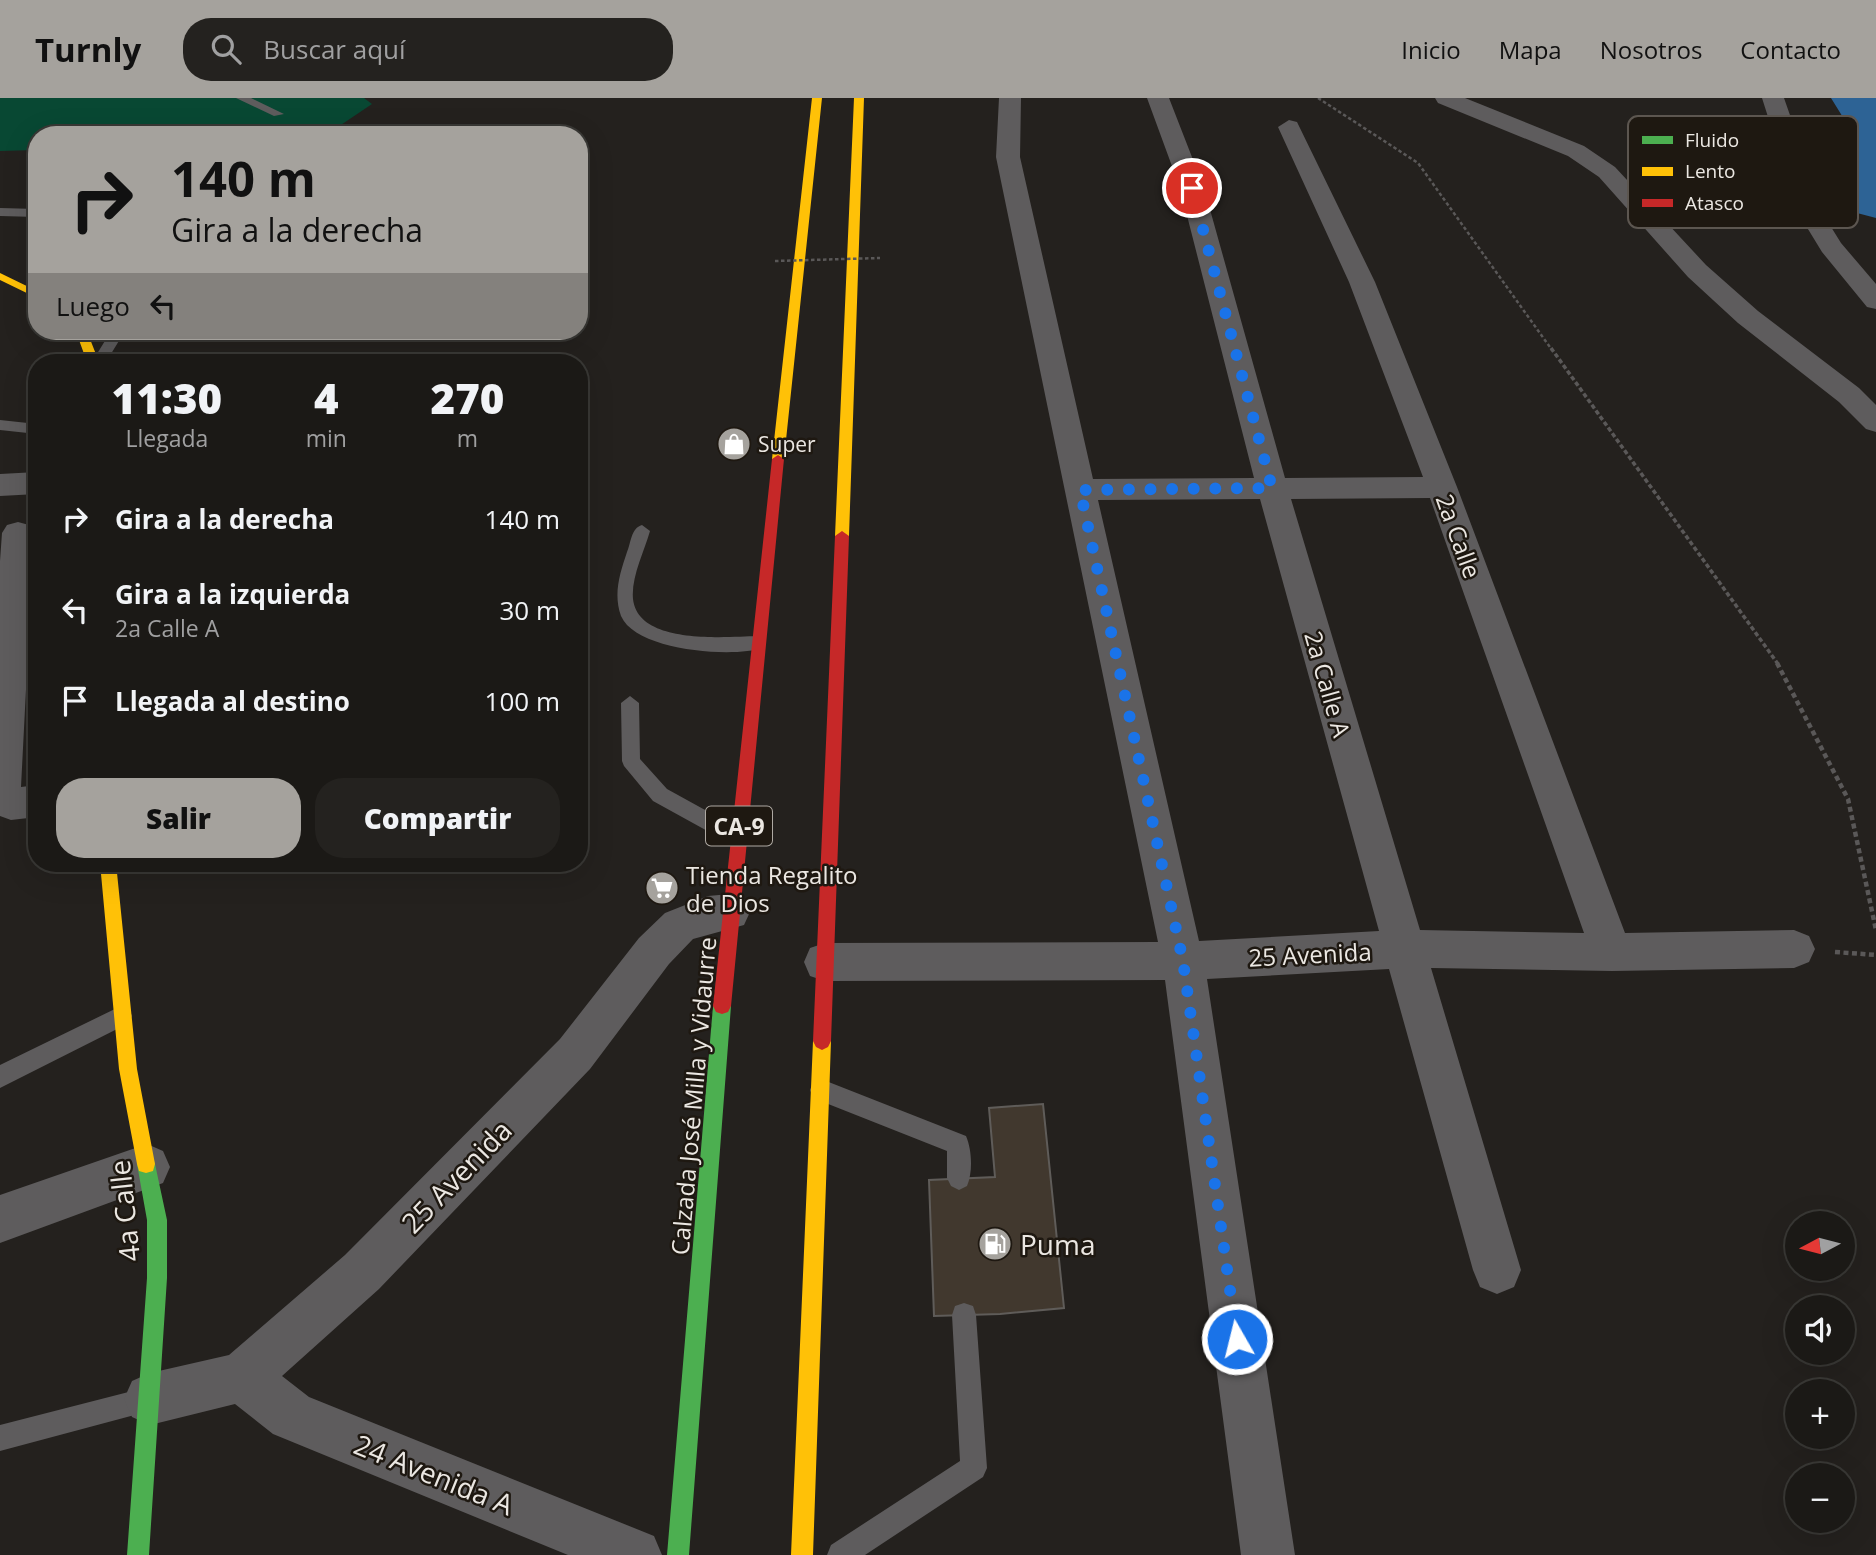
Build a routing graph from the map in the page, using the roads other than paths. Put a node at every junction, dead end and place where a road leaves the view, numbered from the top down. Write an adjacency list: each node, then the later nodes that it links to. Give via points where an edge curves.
1 (242, 98): 8 (lane)
2 (817, 98): 29 (main road, Calzada José Milla y Vidaurre / CA-9)
3 (859, 98): 39 (main road)
4 (1010, 98): 26 (street, via 1008,157)
5 (1158, 98): 25 (street, 2a Calle A, via 1192,188)
6 (1446, 98): 11 (street, via 1576,151 1607,172)
7 (1773, 98): 9 (street)
8 (278, 114)
9 (1779, 116)
10 (1289, 127): 24 (street, 2a Calle, via 1362,282)
11 (1628, 195)
12 (0, 212): 13 (lane)
13 (28, 213)
14 (1659, 228): 19 (street, via 1748,317 1849,395)
15 (1819, 228): 18 (street)
16 (0, 276): 17 (main road)
17 (28, 290)
18 (1876, 300)
19 (1876, 422)
20 (0, 425): 21 (lane)
21 (28, 428)
22 (28, 483): 23 (street)
23 (0, 485)
24 (1442, 487): 25 (street); 37 (street, 2a Calle)
25 (1272, 488): 26 (street); 35 (street, 2a Calle A)
26 (1080, 490): 38 (street)
27 (642, 531): 29 (lane, via 625,598 629,618 645,633 708,644)
28 (18, 533): 31 (street, via 2,794 11,804)
29 (757, 643): 32 (main road, Calzada José Milla y Vidaurre / CA-9)
30 (630, 703): 32 (lane, via 631,761 660,795)
31 (28, 802)
32 (738, 838): 34 (main road, Calzada José Milla y Vidaurre / CA-9)
33 (109, 872): 40 (main road, 4a Calle)
34 (730, 912): 48 (street, 25 Avenida, via 708,914 679,926 654,951 575,1054 362,1272); 53 (main road, Calzada José Milla y Vidaurre / CA-9)
35 (1405, 949): 37 (street, 25 Avenida); 38 (street, 25 Avenida); 46 (street, 2a Calle A)
36 (1794, 949): 37 (street, 25 Avenida)
37 (1612, 952)
38 (1183, 961): 39 (street, 25 Avenida); 56 (street)
39 (825, 962): 42 (main road)
40 (121, 1016): 41 (lane); 43 (main road, 4a Calle)
41 (0, 1077)
42 (821, 1090): 44 (lane, via 958,1144); 54 (main road)
43 (147, 1167): 45 (street); 49 (main road, 4a Calle, via 157,1220)
44 (959, 1178)
45 (0, 1219)
46 (1497, 1270)
47 (964, 1315): 55 (lane, via 974,1468)
48 (242, 1377): 49 (street, 25 Avenida); 52 (street, 24 Avenida A, via 291,1416)
49 (150, 1399): 50 (lane); 51 (main road, 4a Calle)
50 (0, 1438)
51 (138, 1555)
52 (635, 1555)
53 (678, 1555)
54 (802, 1555)
55 (841, 1555)
56 (1268, 1555)

